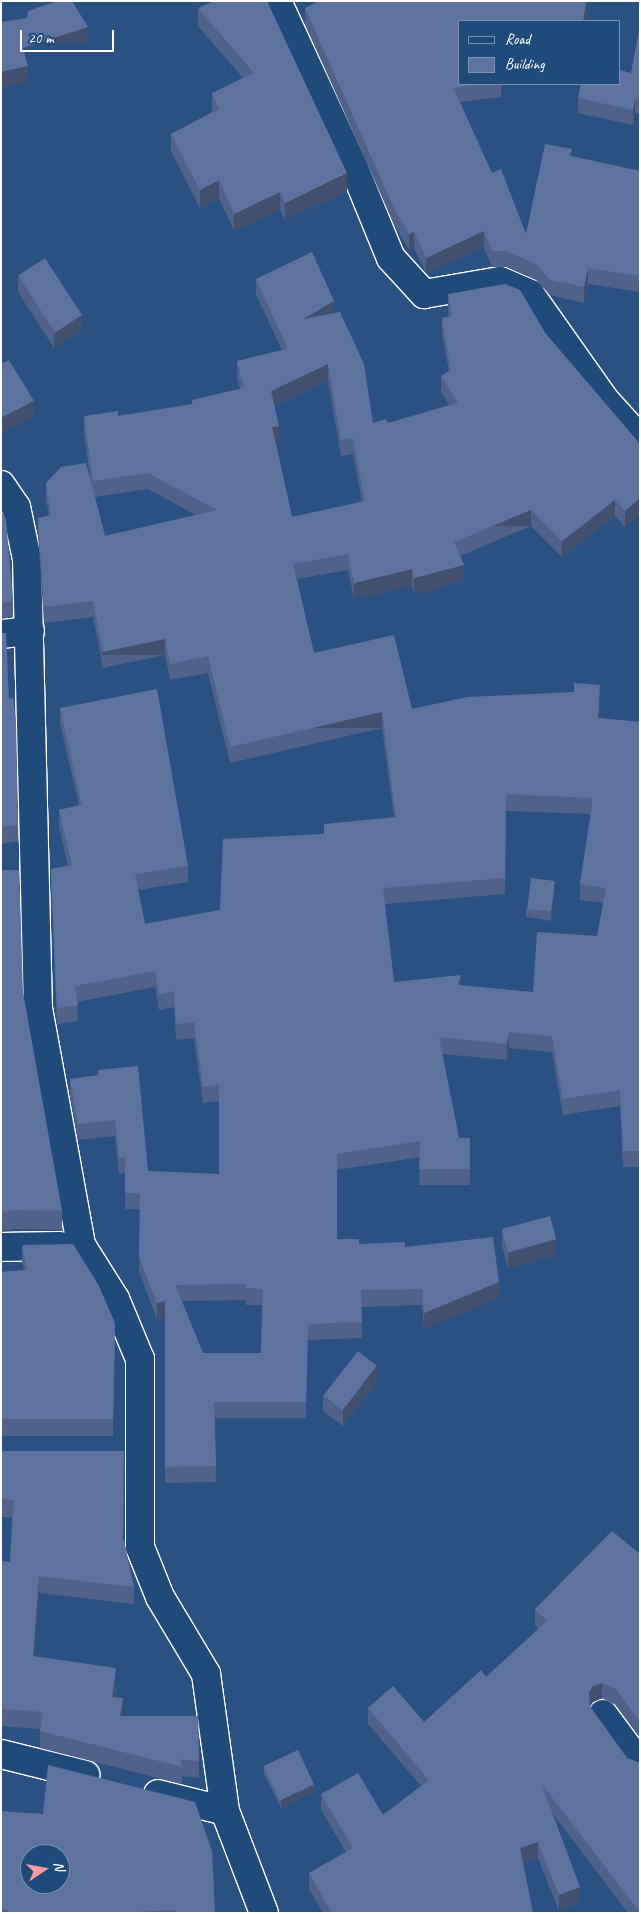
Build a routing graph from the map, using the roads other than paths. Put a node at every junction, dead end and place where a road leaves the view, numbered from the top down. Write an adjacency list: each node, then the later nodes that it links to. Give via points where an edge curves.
1 (277, 1): 2 (street, via 354,168 391,258 424,294 500,281 530,294 604,399)
2 (640, 439)
3 (1, 485): 4 (street, via 16,507 27,559)
4 (30, 630): 5 (street); 6 (street, via 38,1008)
5 (1, 634)
6 (81, 1246): 7 (street); 9 (street, via 114,1300 140,1359)
7 (1, 1247)
8 (110, 1451): 9 (street)
9 (140, 1451): 13 (street, via 140,1547 160,1597 206,1674)
10 (603, 1714): 12 (street)
11 (1, 1754): 13 (street)
12 (640, 1764)
13 (225, 1810): 14 (street)
14 (264, 1913)

